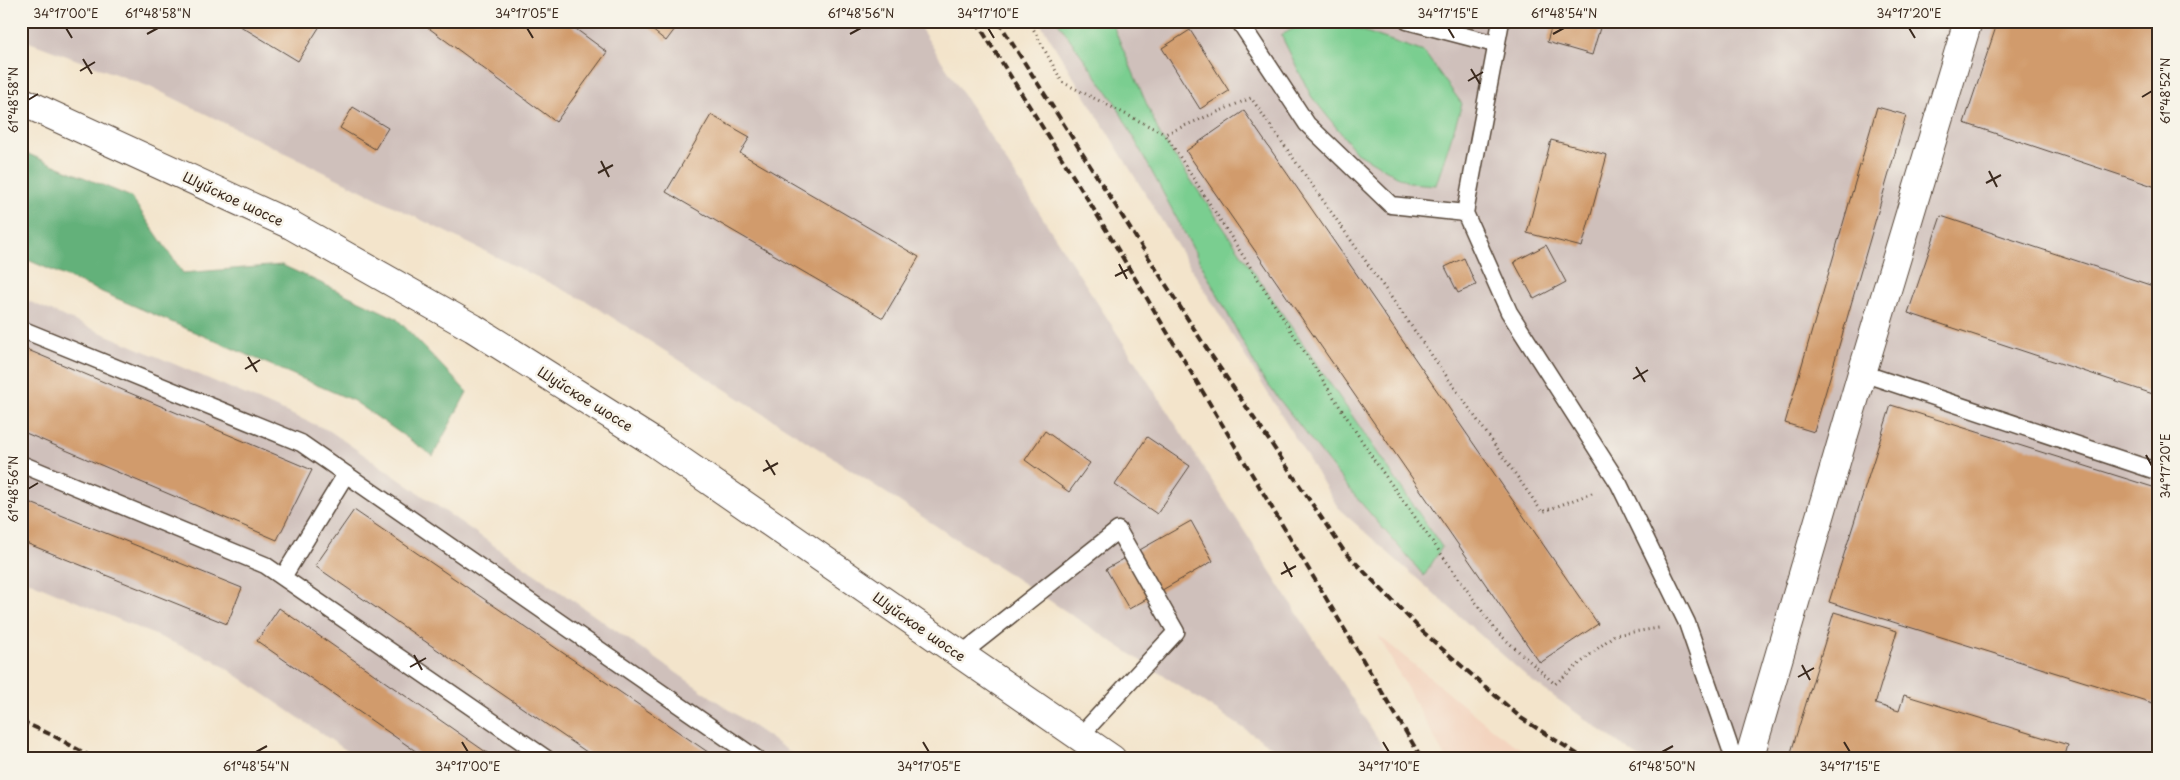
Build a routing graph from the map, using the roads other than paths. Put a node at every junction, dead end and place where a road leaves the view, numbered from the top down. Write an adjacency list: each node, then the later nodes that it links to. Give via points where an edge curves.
1 (1239, 21): 7 (lane, via 1307,124 1392,205)
2 (1407, 21): 5 (lane)
3 (1501, 21): 5 (lane)
4 (1968, 21): 9 (main road)
5 (1495, 44): 7 (lane)
6 (21, 101): 14 (main road, Шуйское шоссе, via 291,225 473,328 655,443)
7 (1465, 213): 19 (lane, via 1509,312 1619,484 1686,623)
8 (21, 329): 12 (lane, via 301,443)
9 (1862, 373): 11 (lane); 20 (main road)
10 (21, 464): 13 (lane, via 265,565)
11 (2159, 472)
12 (346, 474): 13 (lane); 17 (lane)
13 (284, 577): 16 (lane)
14 (960, 655): 15 (main road, Шуйское шоссе); 15 (lane, via 1118,530 1176,632)
15 (1080, 736): 18 (main road, Шуйское шоссе)
16 (547, 759)
17 (757, 759)
18 (1112, 759)
19 (1734, 759)
20 (1749, 759)

